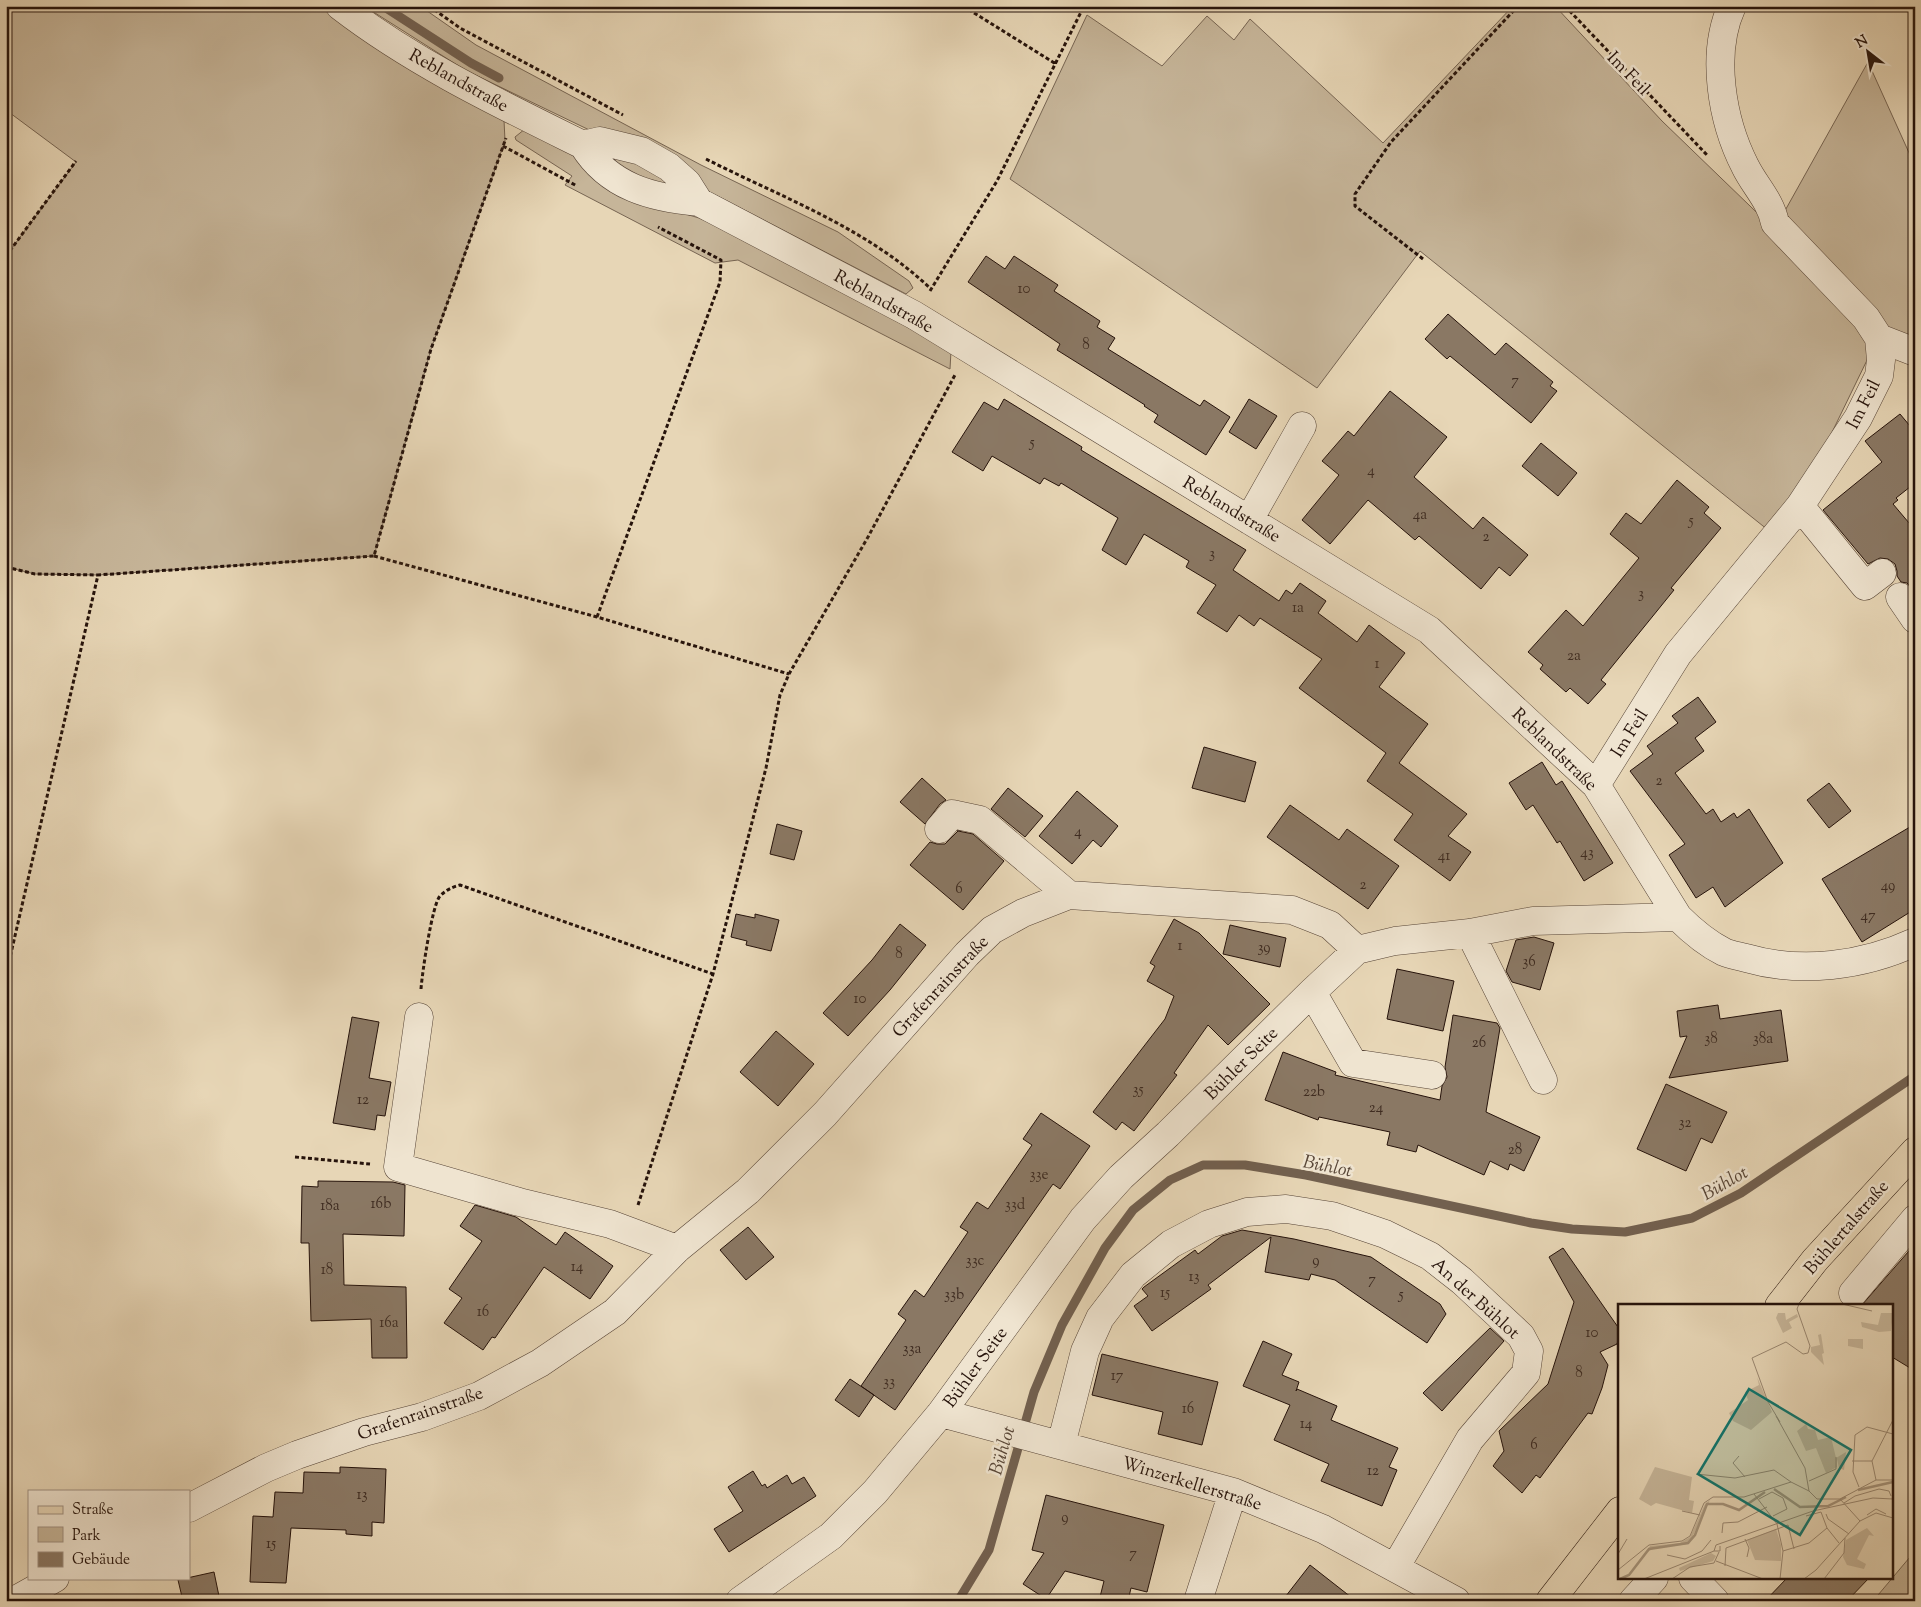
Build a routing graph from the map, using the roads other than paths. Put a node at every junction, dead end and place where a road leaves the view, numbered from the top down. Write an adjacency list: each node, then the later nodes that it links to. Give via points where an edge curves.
1 (340, 6): 3 (street, Reblandstraße, via 433,67)
2 (1732, 6): 5 (street, via 1723,38 1723,98 1731,134 1745,167 1772,209 1775,222 1866,318)
3 (583, 145): 4 (street, Reblandstraße, via 593,160 612,177 642,192 670,200); 4 (street, Reblandstraße, via 600,141 641,151 669,167 687,183)
4 (699, 202): 9 (street, Reblandstraße, via 906,311)
5 (1879, 338): 6 (street); 8 (street, Im Feil, via 1879,376 1858,418)
6 (1915, 352)
7 (1302, 426): 9 (street)
8 (1800, 506): 10 (street, via 1865,586); 13 (street, Im Feil, via 1678,654)
9 (1249, 520): 13 (street, Reblandstraße, via 1429,630)
10 (1882, 573)
11 (1900, 597): 12 (street)
12 (1915, 619)
13 (1596, 785): 16 (street, Reblandstraße)
14 (938, 829): 15 (street, via 952,814 980,820)
15 (1069, 895): 19 (street, Grafenrainstraße, via 1292,910 1330,925); 26 (street, Grafenrainstraße, via 1023,912 992,930 824,1114 748,1191)
16 (1678, 917): 17 (street, Bühler Seite, via 1533,922); 18 (street, via 1695,934 1725,952 1761,963 1807,967 1855,962)
17 (1470, 933): 19 (street, Bühler Seite, via 1395,941); 23 (street)
18 (1915, 942)
19 (1358, 950): 20 (street, Bühler Seite)
20 (1312, 992): 22 (street, via 1353,1063); 29 (street, Bühler Seite, via 1121,1177 1083,1219)
21 (418, 1017): 26 (street, via 398,1167 610,1224)
22 (1432, 1075)
23 (1543, 1080)
24 (1915, 1151): 28 (main road, Bühlertalstraße, via 1814,1260)
25 (1915, 1219): 27 (street)
26 (678, 1250): 32 (street, Grafenrainstraße, via 615,1312 540,1362 479,1396 297,1455)
27 (1853, 1293)
28 (1781, 1304)
29 (941, 1413): 30 (street, Winzerkellerstraße); 39 (street, Bühler Seite, via 875,1492 831,1536)
30 (1051, 1442): 31 (street, Winzerkellerstraße); 34 (street, An der Bühlot, via 1100,1318 1133,1275 1171,1244 1216,1221 1247,1212 1286,1209 1332,1216 1385,1234 1430,1256 1462,1281 1521,1336 1529,1351 1526,1373 1470,1439)
31 (1233, 1492): 34 (street, Winzerkellerstraße, via 1322,1529); 40 (street)
32 (190, 1507)
33 (1618, 1514): 42 (main road)
34 (1395, 1568): 41 (street, Winzerkellerstraße)
35 (51, 1580): 38 (street)
36 (1652, 1580): 43 (street)
37 (1695, 1580): 44 (street)
38 (14, 1601)
39 (740, 1601)
40 (1198, 1601)
41 (1456, 1601)
42 (1550, 1601)
43 (1633, 1601)
44 (1715, 1601)

